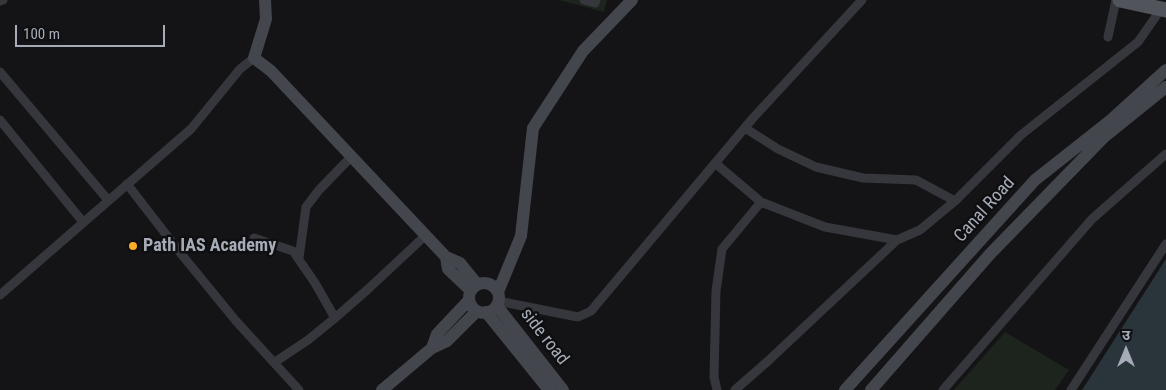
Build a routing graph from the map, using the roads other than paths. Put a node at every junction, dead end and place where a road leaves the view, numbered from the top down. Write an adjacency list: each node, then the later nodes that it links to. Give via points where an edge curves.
1 (265, 0): 10 (street, via 266,19)
2 (584, 0): 3 (street)
3 (596, 0)
4 (623, 0): 31 (street, via 576,53 526,129 515,234)
5 (632, 0): 31 (street, via 583,51 533,128 521,236)
6 (862, 0): 15 (street)
7 (1118, 0): 8 (main road); 9 (street)
8 (1163, 10): 21 (street, via 1138,42 1022,135)
9 (1108, 37)
10 (254, 58): 17 (street, via 271,71); 19 (street, via 240,69 191,129)
11 (1166, 70): 41 (street, Canal Road, via 1111,120 1035,180)
12 (0, 72): 20 (street)
13 (1166, 87): 42 (street, Canal Road, via 1104,138 990,254)
14 (0, 120): 23 (street)
15 (745, 128): 18 (street); 21 (street, via 778,149 816,167 863,178 916,180)
16 (1166, 154): 43 (street, via 1092,219)
17 (351, 156): 24 (street); 28 (street, via 306,207)
18 (715, 163): 22 (street); 31 (street, via 591,311 578,317)
19 (127, 184): 20 (street); 34 (street, via 182,256)
20 (108, 200): 23 (street)
21 (955, 201): 26 (street, via 920,230)
22 (761, 202): 26 (street, via 825,227); 39 (street, via 722,250 716,291 714,377)
23 (83, 222): 30 (street)
24 (426, 235): 29 (street, via 446,257 460,263); 32 (street)
25 (254, 238): 28 (street, via 294,251)
26 (897, 240): 40 (street)
27 (1166, 244): 44 (street)
28 (299, 258): 32 (street)
29 (472, 292): 31 (street, via 471,305); 31 (street, via 486,283); 33 (street, via 437,334)
30 (0, 294)
31 (491, 301): 33 (street, via 447,341); 37 (street, side road); 38 (street, side road)
32 (335, 318): 34 (street)
33 (432, 348): 36 (street)
34 (274, 362): 35 (street)
35 (299, 390)
36 (382, 390)
37 (550, 390)
38 (563, 390)
39 (717, 390)
40 (735, 390)
41 (846, 390)
42 (871, 390)
43 (943, 390)
44 (1071, 390)

